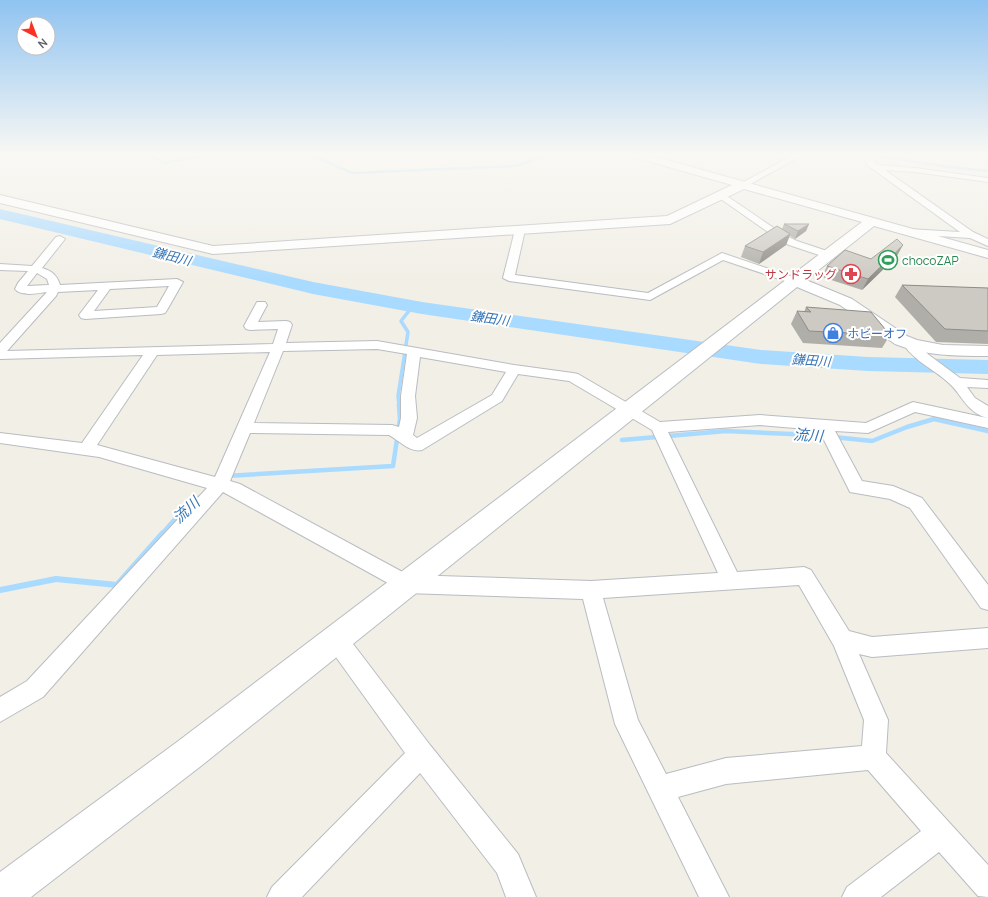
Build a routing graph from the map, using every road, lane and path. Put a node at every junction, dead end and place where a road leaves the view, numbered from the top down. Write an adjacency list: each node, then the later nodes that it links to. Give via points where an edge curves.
1 (717, 197): 7 (street, via 670,220)
2 (724, 197): 14 (street, via 793,244)
3 (785, 197): 6 (street)
4 (918, 197): 10 (street)
5 (0, 199): 7 (street, via 213,250)
6 (872, 221): 8 (street); 14 (street)
7 (520, 230): 17 (street, via 509,278 650,297 722,256)
8 (908, 232): 10 (street); 13 (street)
9 (988, 233): 10 (street)
10 (972, 235): 12 (street)
11 (60, 239): 16 (street)
12 (988, 243)
13 (988, 254)
14 (829, 255): 17 (street)
15 (0, 267): 16 (street)
16 (35, 269): 19 (street, via 48,273 54,281); 19 (street, via 21,289)
17 (795, 281): 21 (street, via 846,302); 31 (street)
18 (106, 286): 18 (street, via 85,315 161,310 177,282); 19 (street)
19 (55, 288): 23 (street)
20 (260, 305): 22 (street, via 250,326 286,325)
21 (910, 345): 25 (street); 29 (street)
22 (278, 348): 24 (street); 26 (street, via 377,345); 36 (street)
23 (0, 351)
24 (153, 351): 27 (street); 39 (street)
25 (988, 351)
26 (414, 353): 28 (street); 38 (street)
27 (0, 355)
28 (514, 369): 31 (street, via 573,377); 38 (street, via 496,398 416,446)
29 (953, 380): 30 (street); 32 (street, via 970,401)
30 (988, 384)
31 (629, 410): 35 (street); 42 (street)
32 (988, 413)
33 (988, 423): 34 (street, via 913,407 868,428)
34 (824, 425): 35 (street, via 760,420); 44 (street, via 856,487 893,493 916,503)
35 (658, 427): 41 (street)
36 (244, 428): 38 (street, via 392,430); 40 (street)
37 (0, 438): 39 (street)
38 (405, 438)
39 (86, 449): 40 (street)
40 (220, 485): 42 (street, via 234,489); 48 (street, via 35,689)
41 (732, 581): 43 (street); 47 (street, via 804,576)
42 (406, 584): 43 (street); 46 (street)
43 (591, 590): 51 (street, via 627,724)
44 (988, 601)
45 (988, 638): 47 (street, via 872,648)
46 (336, 639): 49 (street); 54 (street, via 189,754)
47 (842, 640): 50 (street, via 876,720)
48 (0, 710)
49 (421, 754): 55 (street); 56 (street, via 508,864)
50 (873, 757): 51 (street, via 726,771); 52 (street)
51 (660, 789): 57 (street)
52 (941, 833): 53 (street); 58 (street)
53 (988, 886)
54 (0, 896)
55 (282, 897)
56 (521, 897)
57 (714, 897)
58 (857, 897)

